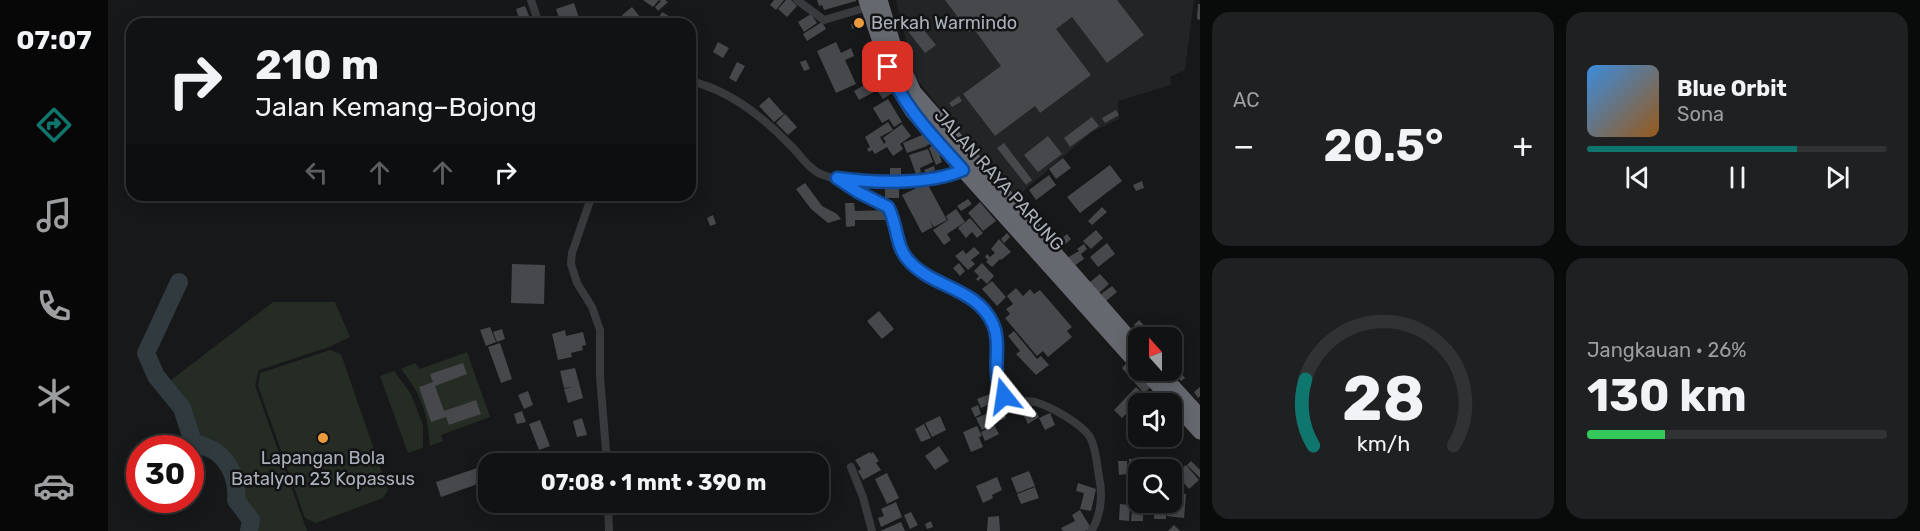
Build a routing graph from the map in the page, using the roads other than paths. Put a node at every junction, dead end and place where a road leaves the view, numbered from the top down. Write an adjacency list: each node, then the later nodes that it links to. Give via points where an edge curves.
1 (531, 0): 4 (street)
2 (797, 0): 3 (street, via 824,20)
3 (872, 2): 6 (highway, JALAN RAYA PARUNG, via 914,92)
4 (537, 18)
5 (696, 82): 7 (street, via 728,95 772,127 816,171)
6 (968, 165): 7 (street, via 954,174 938,177 878,182); 9 (highway, JALAN RAYA PARUNG); 10 (highway, JALAN RAYA PARUNG)
7 (837, 178): 20 (street, via 888,207 904,256 914,267 966,294 981,307 994,325 996,377 1004,396 1045,405 1089,436 1101,484 1098,519)
8 (590, 201): 15 (street, via 571,264 600,330)
9 (1128, 337)
10 (1128, 353)
11 (1156, 381): 13 (highway)
12 (1167, 381): 13 (highway)
13 (1191, 412): 14 (highway)
14 (1200, 432)
15 (607, 453)
16 (852, 467): 19 (street)
17 (608, 513): 18 (street)
18 (609, 531)
19 (872, 531)
20 (1091, 531)

